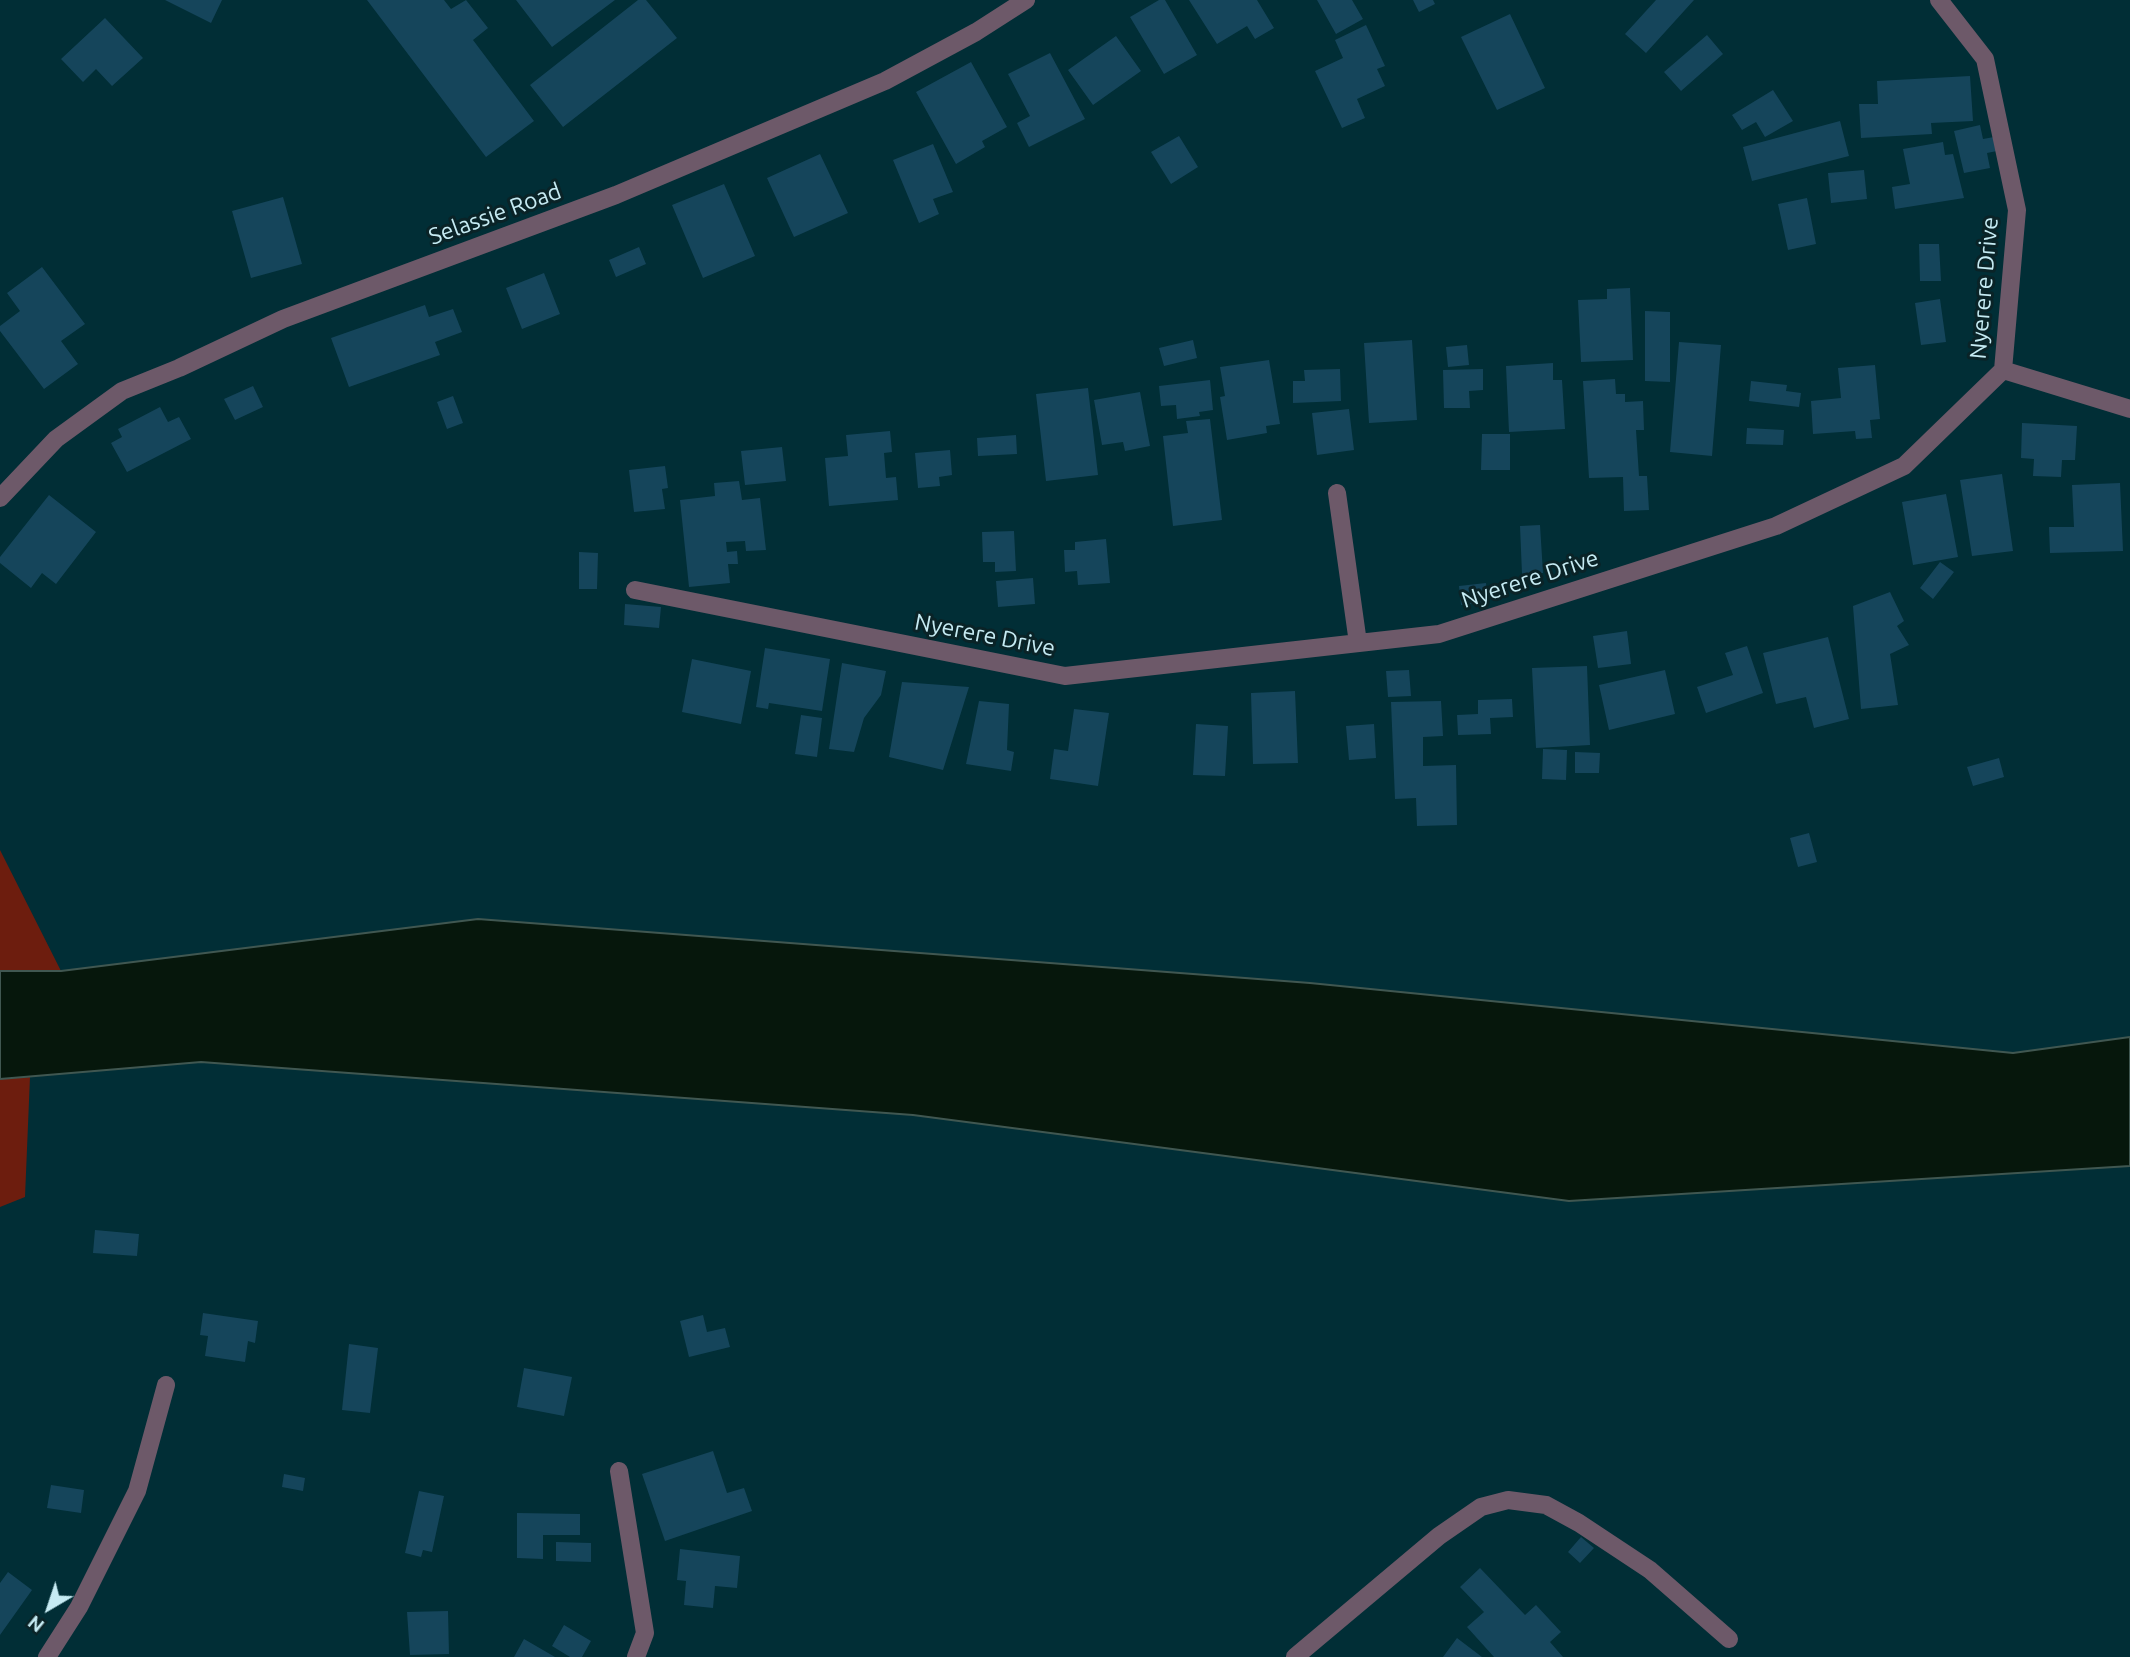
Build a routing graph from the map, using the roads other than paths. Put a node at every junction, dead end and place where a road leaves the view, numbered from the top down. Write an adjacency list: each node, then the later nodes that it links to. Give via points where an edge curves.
1 (1026, 0): 6 (street, Selassie Road, via 884,81 615,195 283,320 122,391 57,439)
2 (1939, 0): 3 (street, Nyerere Drive, via 1985,59 2017,210)
3 (2003, 370): 4 (street); 8 (street, Nyerere Drive, via 1904,466 1776,526 1439,634)
4 (2130, 409)
5 (1338, 493): 8 (street)
6 (0, 498)
7 (635, 590): 8 (street, Nyerere Drive, via 1065,676)
8 (1358, 643)
9 (166, 1385): 12 (street, via 137,1490 79,1607)
10 (619, 1471): 13 (street, via 645,1633)
11 (1729, 1639): 14 (street, via 1650,1570 1579,1523 1546,1505 1508,1500 1481,1507 1439,1536)
12 (47, 1657)
13 (636, 1657)
14 (1295, 1657)

